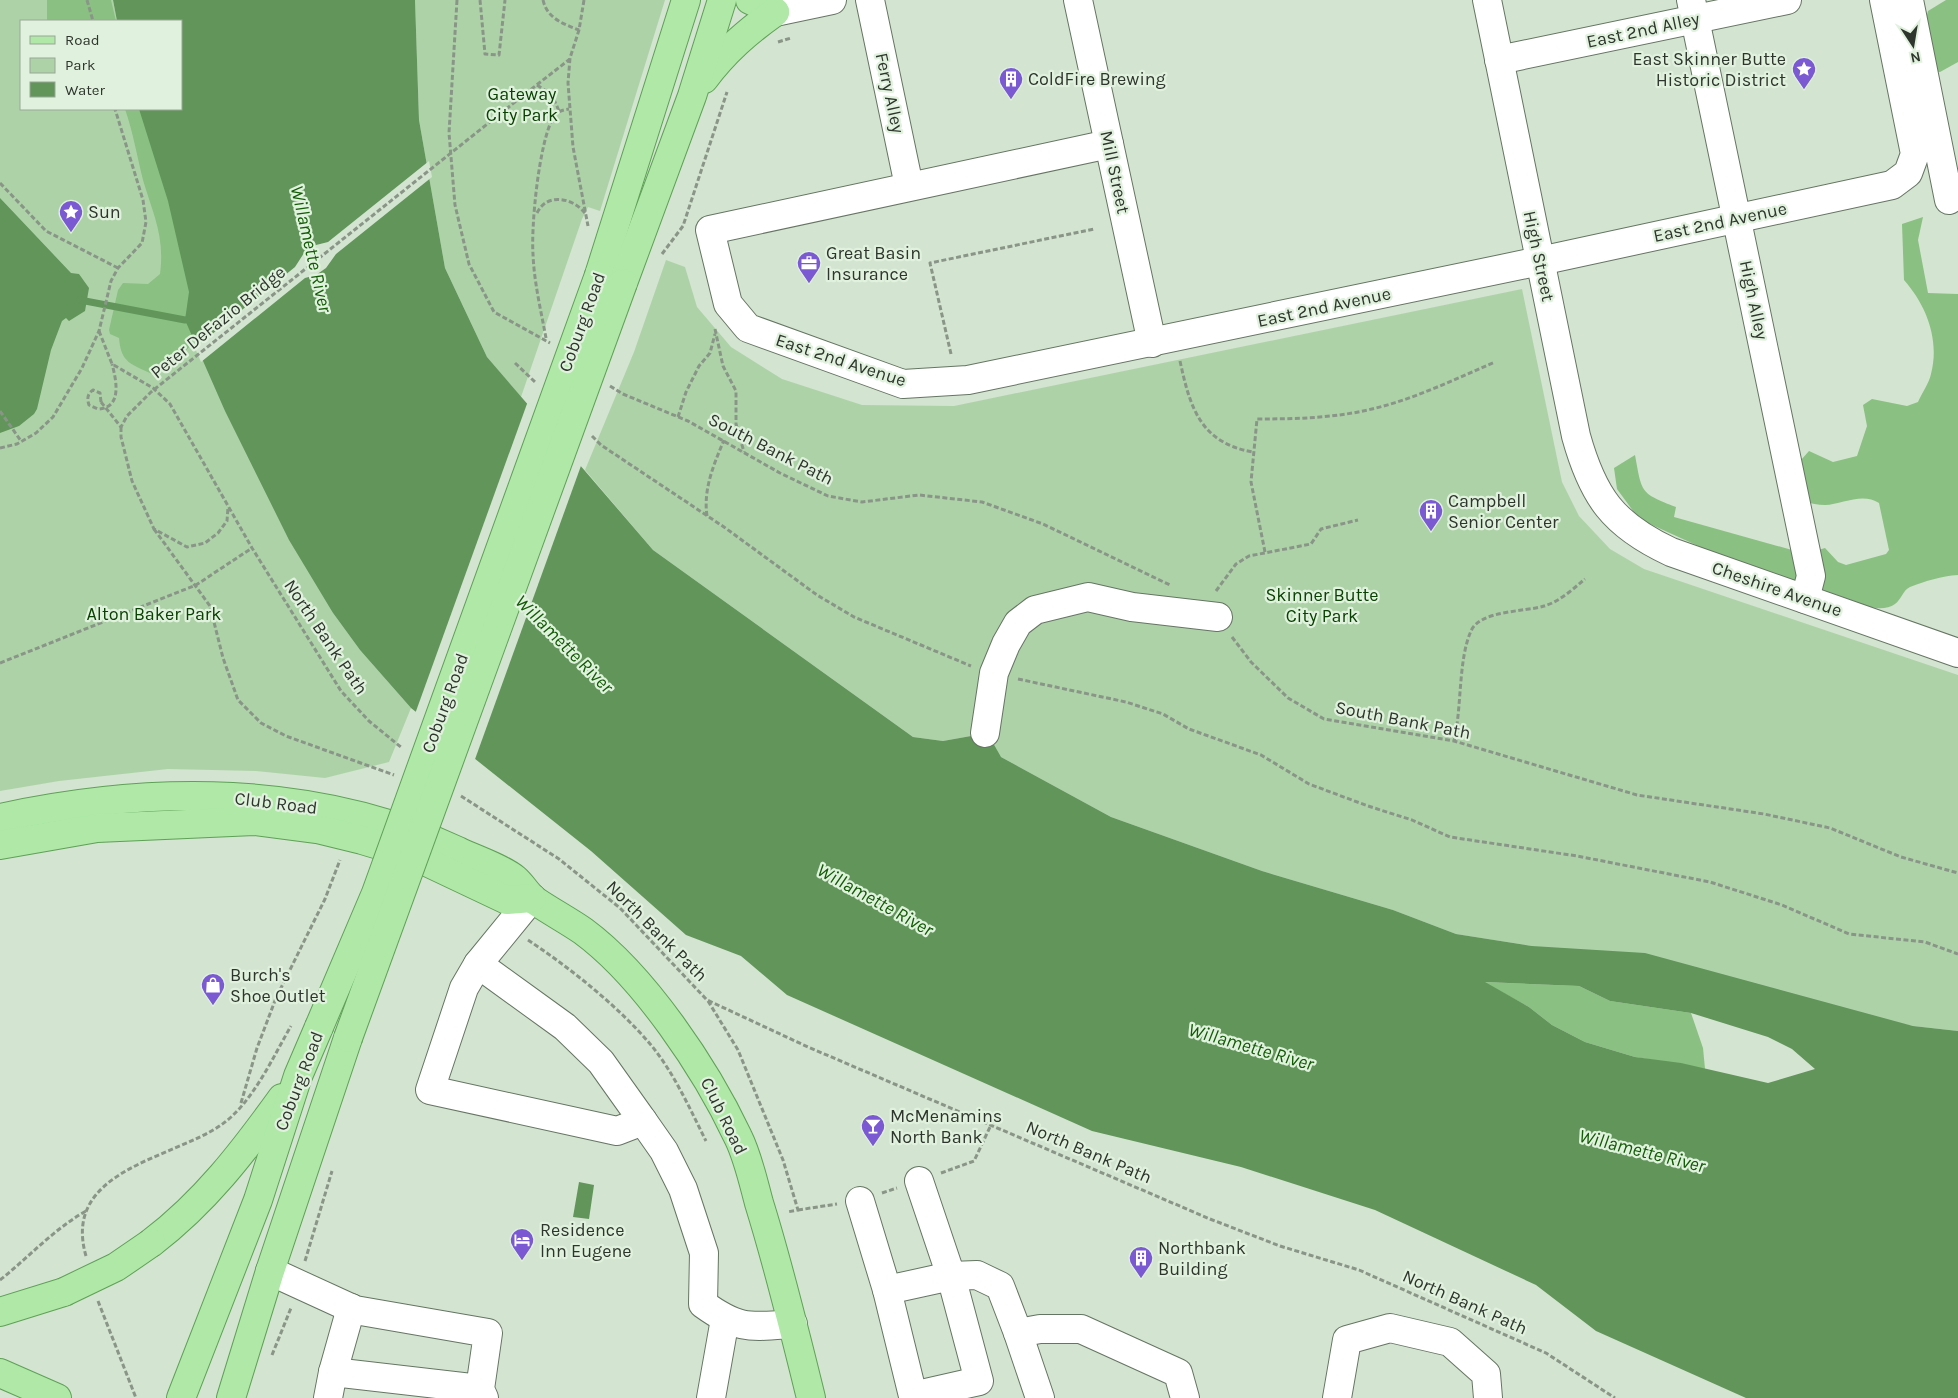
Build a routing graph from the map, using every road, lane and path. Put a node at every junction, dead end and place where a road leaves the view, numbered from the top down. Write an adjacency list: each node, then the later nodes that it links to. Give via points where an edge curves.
1 (88, 0): 19 (path)
2 (456, 0): 34 (path, via 449,134 455,205 469,264 494,312 546,339 533,254)
3 (480, 0): 4 (path, via 486,54 499,55)
4 (505, 0)
5 (543, 0): 20 (path, via 552,17)
6 (584, 0): 20 (path)
7 (686, 0): 41 (main road, Coburg Road)
8 (722, 0): 25 (main road, Coburg Road)
9 (750, 0): 18 (main road)
10 (832, 0): 18 (street)
11 (870, 0): 31 (street, Ferry Alley)
12 (1078, 0): 29 (street, Mill Street)
13 (1487, 0): 22 (street, High Street)
14 (1787, 0): 17 (street, East 2nd Alley)
15 (1884, 0): 35 (street, East 2nd Avenue, via 1914,149 1911,168 1892,185)
16 (1909, 0): 32 (street)
17 (1694, 10): 22 (street, East 2nd Alley); 35 (street, High Alley)
18 (775, 12): 25 (main road, via 744,33 724,53)
19 (93, 20)
20 (579, 30): 21 (path)
21 (570, 58): 23 (path, Peter DeFazio Bridge); 26 (path)
22 (1500, 60): 39 (street, High Street)
23 (537, 85): 28 (path, via 552,95); 50 (path, Peter DeFazio Bridge, bridge, via 151,392 127,416)
24 (729, 88): 38 (path, via 683,226)
25 (692, 96): 41 (main road, Coburg Road)
26 (569, 109): 28 (path); 33 (path)
27 (115, 110): 40 (path, via 146,222 142,243)
28 (559, 111): 34 (path, via 553,117 545,138)
29 (1109, 144): 31 (street); 43 (street, Mill Street)
30 (0, 183): 40 (path, via 46,232)
31 (909, 186): 43 (street, East 2nd Avenue, via 710,230 728,304 748,328 903,384 968,380)
32 (1949, 200)
33 (586, 214): 34 (path, via 576,204 556,199 539,208); 37 (path)
34 (535, 216)
35 (1737, 219): 39 (street, East 2nd Avenue); 67 (street, High Alley, via 1811,576)
36 (1094, 230): 44 (path, via 930,263)
37 (588, 234)
38 (660, 259)
39 (1540, 261): 43 (street, East 2nd Avenue); 58 (street, High Street, via 1576,436 1590,476)
40 (118, 268): 42 (path, via 111,281)
41 (611, 279): 85 (main road, Coburg Road, bridge, via 376,893); 95 (main road, Coburg Road, bridge)
42 (99, 330): 47 (path); 53 (path, via 82,368 53,416 36,433)
43 (1164, 341): 56 (path, via 1200,422 1221,441)
44 (951, 354)
45 (1495, 362): 56 (path, via 1420,394 1371,409 1311,418 1257,419)
46 (515, 363): 48 (path)
47 (112, 364): 50 (path, bridge, via 118,389 114,399 109,406 98,409 89,405 88,394 93,390 100,393 101,402); 57 (path, North Bank Path, via 153,388 170,404)
48 (537, 383)
49 (0, 411): 53 (path)
50 (121, 427): 61 (path, via 130,473)
51 (587, 431): 59 (path, via 602,445)
52 (724, 440): 55 (path, South Bank Path); 55 (path, South Bank Path, via 678,417 692,378 710,353 716,332 723,366 736,391 736,424); 59 (path, via 711,471 705,502)
53 (21, 441): 54 (path)
54 (0, 448)
55 (744, 452): 66 (path, South Bank Path, via 828,496 862,502 919,495 982,502 1043,524)
56 (1253, 452): 63 (path, via 1251,482)
57 (228, 506): 61 (path, via 227,521 205,543 187,547); 62 (path, North Bank Path)
58 (1607, 506): 67 (street, Cheshire Avenue, via 1642,539)
59 (707, 516): 71 (path, via 817,595 854,617 942,656)
60 (1358, 520): 63 (path, via 1322,529 1311,544)
61 (154, 529): 65 (path)
62 (252, 548): 65 (path); 74 (path, North Bank Path, via 341,691 368,721)
63 (1265, 552): 68 (path, via 1236,564)
64 (1585, 579): 73 (path, via 1545,606 1493,616 1481,620 1471,629)
65 (196, 585): 70 (path); 75 (path, via 210,606 222,658 238,700 262,723 286,736)
66 (1173, 586)
67 (1805, 599): 69 (street, Cheshire Avenue)
68 (1213, 609): 71 (street, via 1132,608 1088,597 1035,610 1018,623); 73 (path, South Bank Path, via 1250,662 1288,698 1324,719)
69 (1958, 653)
70 (0, 663)
71 (994, 673): 72 (street); 82 (path, via 1126,702 1162,714 1189,729 1261,755 1310,784 1450,837 1577,856 1710,882 1782,905 1849,934 1925,942)
72 (985, 733)
73 (1454, 741): 80 (path, South Bank Path, via 1637,795 1764,814 1830,828 1901,857)
74 (405, 751)
75 (398, 777)
76 (457, 792): 84 (path, North Bank Path, via 559,859 620,908)
77 (0, 818): 81 (main road, Club Road, via 76,804 207,795 324,808 422,834 514,878)
78 (0, 845): 81 (main road, Club Road, via 97,828 254,822 317,829 362,840 412,855 507,900)
79 (340, 859): 87 (path, via 325,898 276,998 257,1048)
80 (1958, 873)
81 (532, 898): 83 (street); 93 (main road, Club Road, via 584,932 626,971 690,1051 740,1139)
82 (1958, 954)
83 (478, 964): 88 (street, via 565,1027 601,1062); 88 (street, via 464,988 430,1090 617,1131)
84 (707, 1000): 93 (path, via 738,1050 783,1160 798,1210); 120 (path, North Bank Path, via 808,1047 1210,1219 1280,1246 1359,1270 1546,1353)
85 (307, 1023): 86 (main road, Coburg Road); 87 (path, via 270,1064)
86 (298, 1076): 102 (main road, bridge, via 229,1170 180,1221 116,1267 64,1292); 112 (main road, Coburg Road, via 258,1200)
87 (241, 1105): 92 (path, via 221,1125 126,1171 102,1187)
88 (643, 1121): 103 (street, via 664,1151 683,1189 704,1253 702,1304)
89 (332, 1169): 98 (path)
90 (919, 1180): 96 (street)
91 (860, 1201): 99 (street)
92 (87, 1210): 94 (path, via 81,1230); 97 (path, via 65,1222)
93 (764, 1216): 104 (main road, Club Road)
94 (87, 1261)
95 (270, 1271): 98 (street); 113 (main road, Coburg Road)
96 (951, 1276): 99 (street); 99 (street, via 979,1380 913,1396); 105 (street, via 977,1275 1000,1286)
97 (0, 1280)
98 (298, 1284): 101 (street); 106 (path)
99 (887, 1290)
100 (98, 1299): 111 (path)
101 (351, 1308): 108 (street); 109 (street, via 488,1333)
102 (0, 1312)
103 (725, 1319): 104 (street, via 752,1327); 114 (street)
104 (793, 1324): 115 (main road, Club Road)
105 (1018, 1333): 116 (street); 117 (street, via 1040,1328 1081,1329 1178,1373)
106 (270, 1361)
107 (0, 1373): 110 (main road)
108 (330, 1385): 109 (street)
109 (482, 1394)
110 (57, 1398)
111 (136, 1398)
112 (181, 1398)
113 (231, 1398)
114 (711, 1398)
115 (811, 1398)
116 (1040, 1398)
117 (1185, 1398)
118 (1337, 1398): 119 (street, via 1347,1340 1390,1328 1450,1342 1486,1374)
119 (1488, 1398)
120 (1615, 1398)

